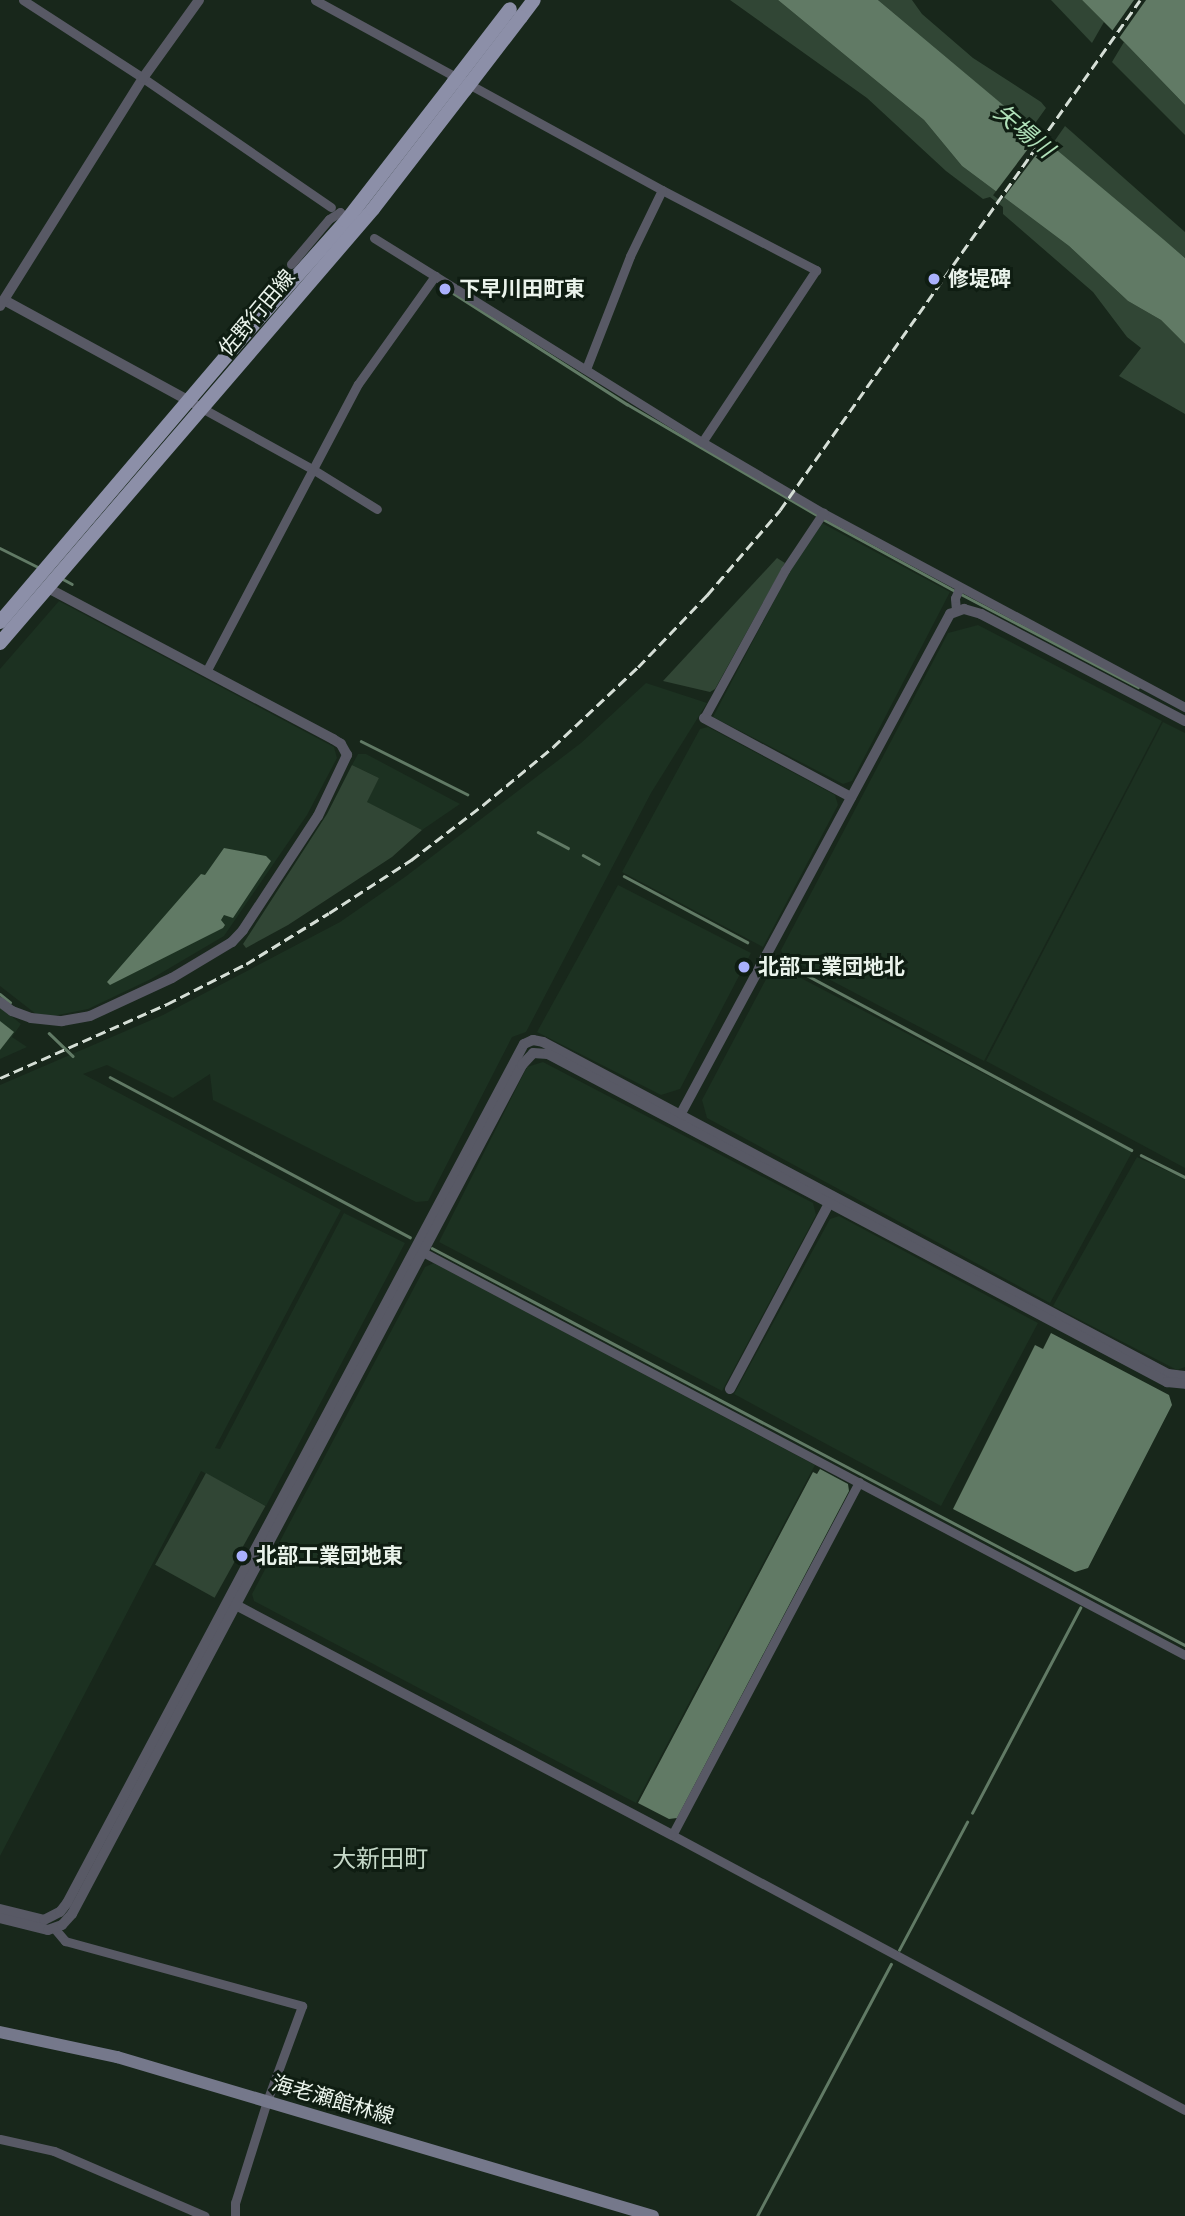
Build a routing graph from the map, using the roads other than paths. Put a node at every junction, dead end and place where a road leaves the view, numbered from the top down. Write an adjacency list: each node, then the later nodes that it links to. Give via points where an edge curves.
1 (23, 0): 6 (street)
2 (199, 0): 6 (street)
3 (315, 0): 8 (street)
4 (534, 0): 5 (main road, 佐野行田線)
5 (516, 8): 7 (main road, 佐野行田線, bridge)
6 (143, 78): 9 (street); 13 (street)
7 (459, 87): 9 (main road, 佐野行田線); 16 (main road, 佐野行田線, via 373,209)
8 (662, 190): 14 (street, via 630,256); 17 (street, via 816,270)
9 (337, 215): 11 (street); 15 (main road, 佐野行田線)
10 (374, 238): 12 (street)
11 (291, 264)
12 (435, 276): 14 (street); 18 (street, via 358,384)
13 (1, 301): 15 (street)
14 (586, 369): 17 (street)
15 (189, 401): 16 (street); 24 (main road, 佐野行田線)
16 (203, 409): 18 (street); 21 (main road, 佐野行田線)
17 (702, 442): 20 (street)
18 (314, 470): 19 (street); 26 (street)
19 (377, 509)
20 (823, 513): 22 (street); 28 (street, via 785,570)
21 (48, 587): 25 (main road, 佐野行田線); 26 (street)
22 (960, 589): 23 (street); 27 (street)
23 (956, 610): 29 (street, via 981,614); 30 (street, via 945,619)
24 (0, 622)
25 (0, 643)
26 (207, 670): 31 (street, via 341,744 346,760 318,817 243,930 221,950 124,1002 75,1020 31,1018)
27 (1185, 706)
28 (704, 718): 30 (street)
29 (1185, 720)
30 (851, 797): 32 (street)
31 (0, 1002)
32 (678, 1118): 33 (street); 34 (street, via 543,1042 524,1044)
33 (831, 1199): 35 (street, via 1168,1374); 36 (street, via 1167,1382); 37 (street)
34 (419, 1250): 38 (street); 39 (street)
35 (1185, 1377)
36 (1185, 1384)
37 (730, 1389)
38 (859, 1482): 40 (street); 41 (street)
39 (232, 1603): 41 (street); 42 (street, via 60,1912 44,1920); 44 (street, via 72,1914)
40 (1185, 1655)
41 (672, 1835): 47 (street)
42 (0, 1909)
43 (0, 1918): 44 (street)
44 (55, 1929): 46 (street, via 65,1941 302,2006)
45 (0, 2032): 46 (main road, 海老瀬館林線, via 117,2057)
46 (267, 2101): 50 (street, via 234,2203); 51 (main road, 海老瀬館林線)
47 (1185, 2110)
48 (0, 2139): 49 (street, via 54,2151)
49 (205, 2216)
50 (235, 2216)
51 (653, 2216)

